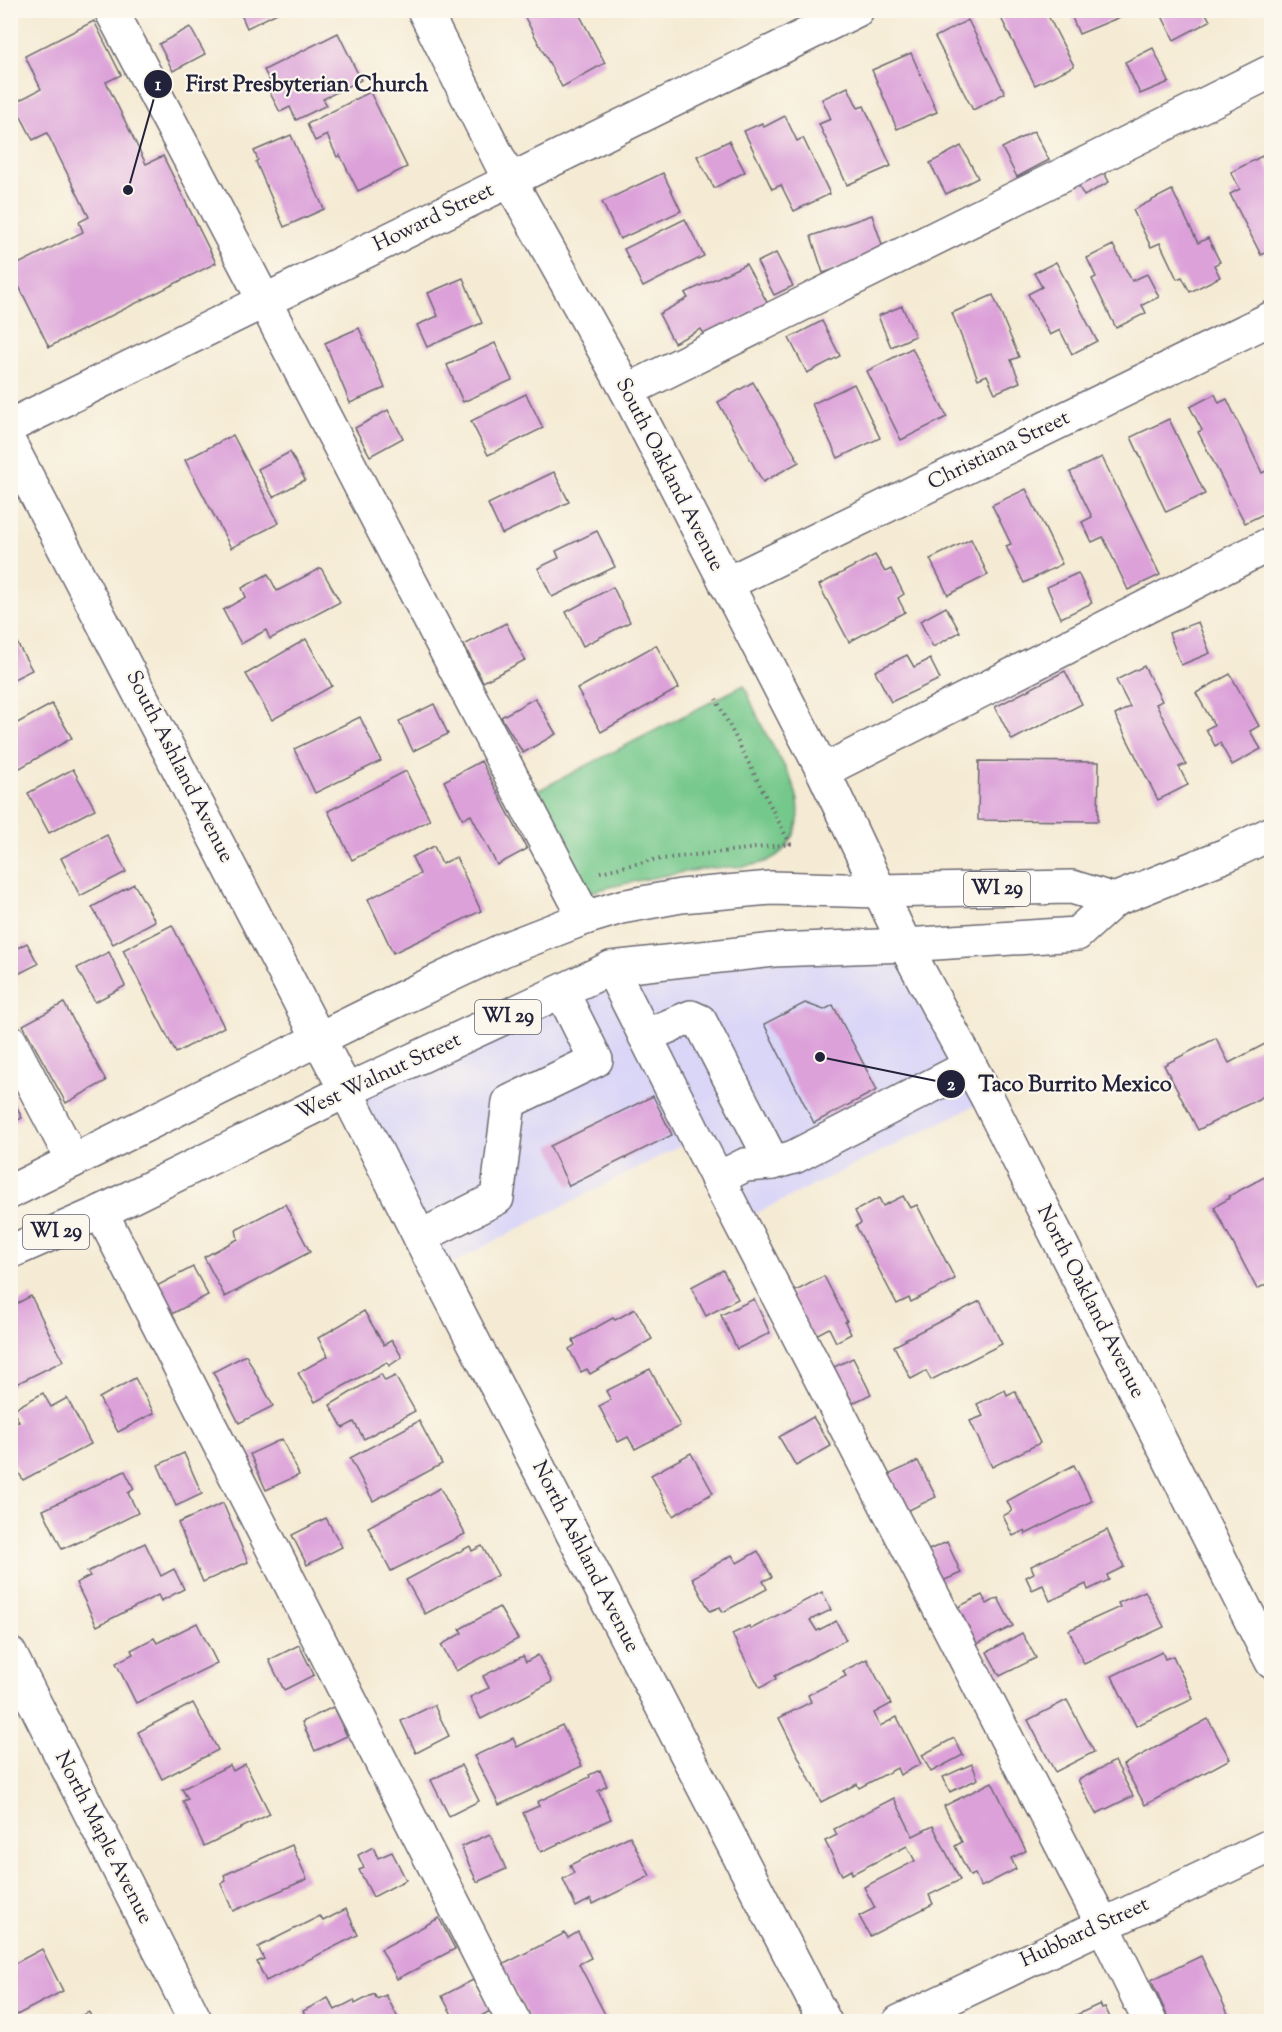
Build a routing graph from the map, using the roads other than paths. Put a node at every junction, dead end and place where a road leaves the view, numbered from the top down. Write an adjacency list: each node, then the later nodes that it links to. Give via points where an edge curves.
1 (111, 10): 6 (street)
2 (424, 10): 5 (street, South Oakland Avenue)
3 (857, 10): 5 (street, Howard Street)
4 (1272, 71): 8 (street)
5 (510, 181): 6 (street, Howard Street); 8 (street, South Oakland Avenue)
6 (265, 301): 9 (street, Howard Street); 17 (street)
7 (1272, 318): 12 (street, Christiana Street)
8 (627, 391): 12 (street, South Oakland Avenue)
9 (10, 426)
10 (10, 444): 22 (street, South Ashland Avenue)
11 (1272, 543): 13 (street)
12 (726, 584): 13 (street, South Oakland Avenue)
13 (823, 771): 15 (street, South Oakland Avenue)
14 (1272, 833): 16 (street, WI 29)
15 (879, 891): 16 (street, WI 29, via 1072,887); 17 (street, WI 29, via 771,888 692,895 621,907); 18 (street, South Oakland Avenue)
16 (1114, 900): 18 (street, WI 29, via 1077,934)
17 (585, 918): 22 (street, WI 29, via 506,949)
18 (905, 945): 19 (street, West Walnut Street / WI 29, via 774,950); 24 (street, North Oakland Avenue)
19 (611, 968): 20 (street, West Walnut Street / WI 29); 21 (street)
20 (562, 992): 25 (street, West Walnut Street / WI 29); 31 (street, via 596,1060 509,1102 497,1198)
21 (645, 1036): 27 (street, via 691,1017 700,1022); 28 (street)
22 (320, 1039): 25 (street, South Ashland Avenue); 26 (street, WI 29)
23 (10, 1041): 26 (street)
24 (970, 1066): 27 (street, via 794,1157); 34 (street, North Oakland Avenue)
25 (346, 1091): 30 (street, West Walnut Street / WI 29); 31 (street, North Ashland Avenue)
26 (73, 1161): 29 (street, WI 29)
27 (773, 1163): 28 (street, via 745,1165)
28 (717, 1179): 36 (street)
29 (10, 1192)
30 (101, 1212): 32 (street, West Walnut Street / WI 29); 38 (street)
31 (420, 1237): 39 (street, North Ashland Avenue)
32 (10, 1252)
33 (10, 1654): 37 (street, North Maple Avenue)
34 (1272, 1662)
35 (1272, 1845): 36 (street, Hubbard Street)
36 (1103, 1925): 40 (street, Hubbard Street); 41 (street)
37 (196, 2022)
38 (514, 2022)
39 (825, 2022)
40 (898, 2022)
41 (1150, 2022)

